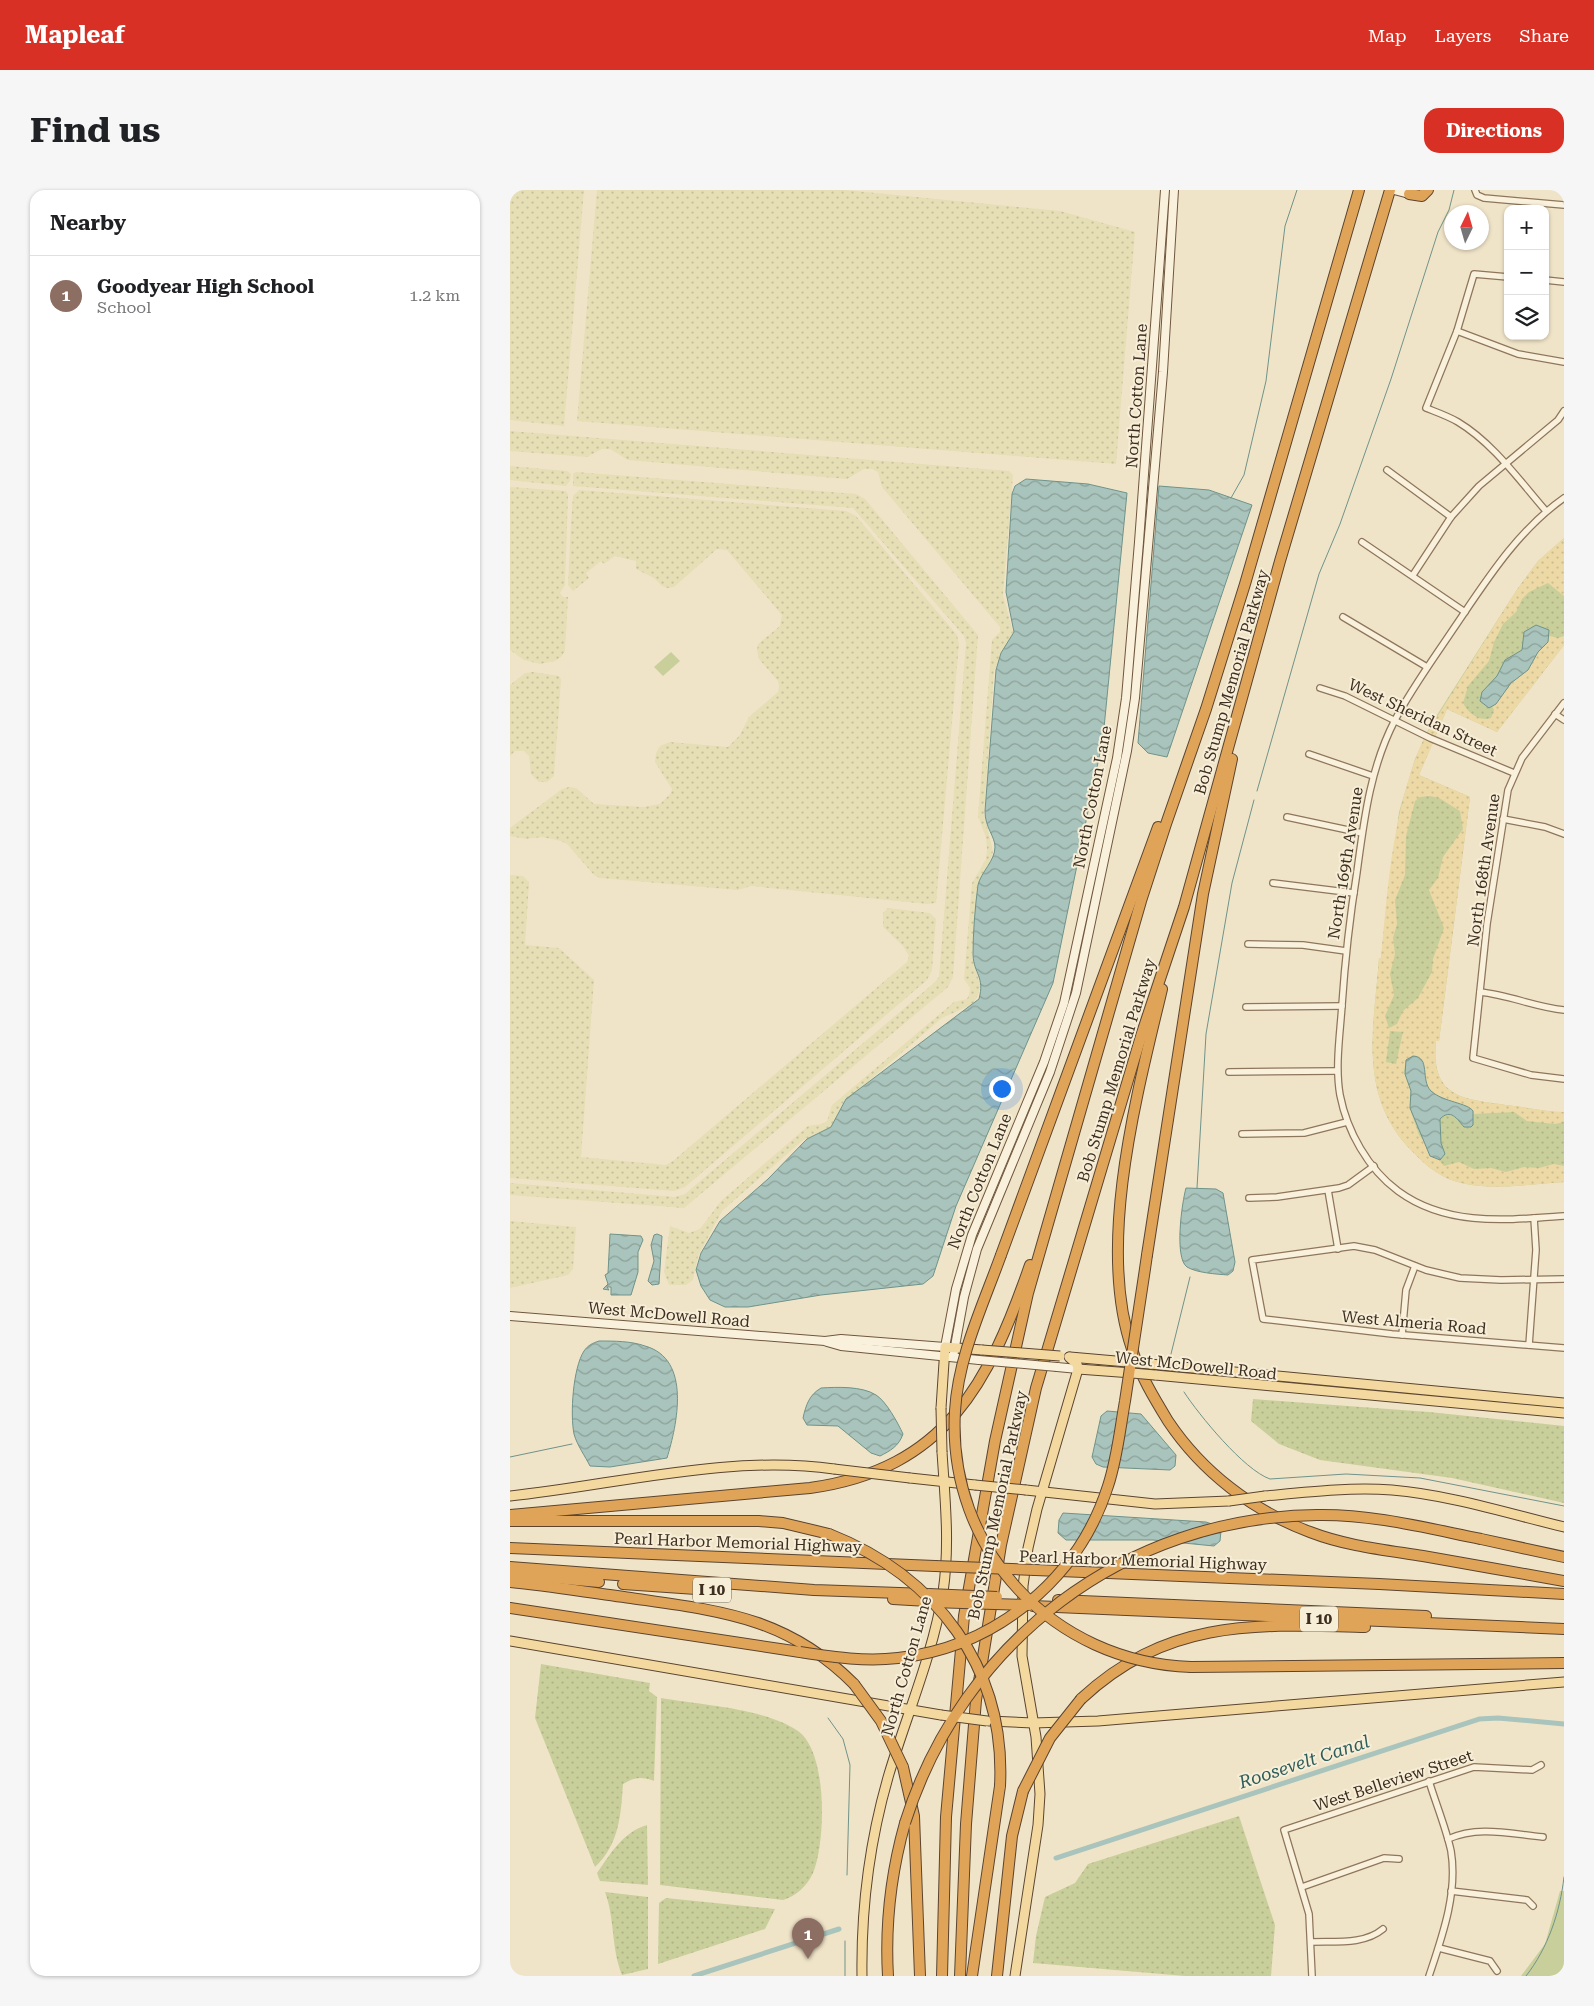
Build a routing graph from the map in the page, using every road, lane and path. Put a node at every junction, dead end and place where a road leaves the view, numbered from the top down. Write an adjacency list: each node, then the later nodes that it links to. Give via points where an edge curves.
1 (1165, 190): 10 (main road, North Cotton Lane)
2 (1174, 190): 11 (main road, North Cotton Lane)
3 (1359, 190): 28 (highway, Bob Stump Memorial Parkway, via 1248,575)
4 (1390, 190): 31 (highway, Bob Stump Memorial Parkway)
5 (1394, 190): 8 (main road)
6 (1428, 190): 8 (highway, via 1422,196)
7 (1476, 193): 9 (street, via 1484,198)
8 (1409, 194)
9 (1564, 205)
10 (1162, 225): 11 (main road, via 1164,250); 70 (main road, North Cotton Lane, via 1140,542 1126,698 1117,758 1062,1009 1044,1062 972,1235 956,1289)
11 (1169, 257): 70 (main road, North Cotton Lane, via 1163,372 1128,751 1070,1012 1050,1072 976,1250)
12 (1504, 277): 15 (street, via 1474,274)
13 (1549, 280): 14 (street)
14 (1564, 282)
15 (1457, 331): 16 (street, via 1518,354); 18 (street, via 1426,408 1457,421)
16 (1564, 362)
17 (1564, 411): 18 (street, via 1558,420)
18 (1504, 463): 21 (street); 22 (street)
19 (1387, 470): 22 (street)
20 (1564, 498): 21 (street, North 169th Avenue)
21 (1546, 511): 25 (street, North 169th Avenue, via 1503,557)
22 (1451, 517): 24 (street)
23 (1362, 542): 24 (street)
24 (1413, 575): 25 (street)
25 (1465, 612): 27 (street, North 169th Avenue)
26 (1343, 617): 27 (street)
27 (1427, 667): 34 (street, North 169th Avenue)
28 (1213, 684): 56 (highway, Bob Stump Memorial Parkway, via 1146,887); 92 (highway, bridge, via 966,1353 959,1381 955,1424 958,1466 972,1515 988,1548 1017,1589 1051,1619 1112,1653 1146,1663 1179,1667)
29 (1320, 688): 34 (street, West Sheridan Street, via 1345,696)
30 (1564, 702): 32 (street, North 168th Avenue)
31 (1241, 704): 44 (highway, Bob Stump Memorial Parkway); 89 (highway, bridge, via 1238,733 1202,903 1109,1485 1095,1520 1058,1576 1011,1617 975,1638 914,1656 879,1659 800,1652)
32 (1555, 714): 33 (street); 36 (street, North 168th Avenue)
33 (1564, 720)
34 (1395, 721): 36 (street, West Sheridan Street); 37 (street, North 169th Avenue)
35 (1309, 754): 37 (street)
36 (1514, 773): 39 (street, North 168th Avenue)
37 (1373, 776): 40 (street, North 169th Avenue)
38 (1286, 817): 40 (street)
39 (1503, 819): 41 (street); 47 (street, North 168th Avenue)
40 (1362, 833): 43 (street, North 169th Avenue)
41 (1564, 834)
42 (1273, 883): 43 (street)
43 (1354, 893): 46 (street, North 169th Avenue)
44 (1184, 907): 85 (highway, via 1139,1092 1126,1165 1118,1241 1118,1277 1126,1326 1136,1361 1154,1399 1203,1464 1234,1491 1282,1521 1323,1537 1353,1544); 112 (highway, Bob Stump Memorial Parkway, via 1142,1032 1054,1327 1012,1491 976,1700 966,1824)
45 (1248, 944): 46 (street)
46 (1346, 950): 48 (street, North 169th Avenue)
47 (1480, 992): 50 (street); 53 (street, North 168th Avenue, via 1474,1058 1531,1075)
48 (1342, 1006): 49 (street); 51 (street, North 169th Avenue)
49 (1246, 1007)
50 (1564, 1010)
51 (1337, 1071): 52 (street); 54 (street, North 169th Avenue)
52 (1229, 1072)
53 (1564, 1079)
54 (1347, 1122): 55 (street, via 1304,1133); 57 (street, North 169th Avenue)
55 (1242, 1134)
56 (1068, 1153): 78 (highway, via 1020,1291 986,1372 951,1420 908,1454 868,1474 818,1487); 111 (highway, Bob Stump Memorial Parkway, via 1028,1293 1004,1396 964,1616 946,1808)
57 (1374, 1166): 58 (street, via 1348,1185); 61 (street, North 169th Avenue, via 1398,1191 1445,1214 1482,1219)
58 (1328, 1190): 59 (street); 62 (street)
59 (1249, 1198)
60 (1564, 1216): 61 (street, North 169th Avenue)
61 (1534, 1218): 65 (street)
62 (1338, 1248): 63 (street, via 1366,1248); 67 (street, West Almeria Road, via 1252,1260 1263,1319)
63 (1415, 1266): 65 (street, via 1460,1278); 67 (street, via 1406,1290)
64 (1564, 1279): 65 (street)
65 (1534, 1280): 68 (street)
66 (510, 1316): 70 (main road, West McDowell Road, via 825,1341 841,1346)
67 (1402, 1335): 68 (street, West Almeria Road)
68 (1529, 1345): 69 (street, West Almeria Road)
69 (1564, 1348)
70 (949, 1352): 71 (main road, West McDowell Road, bridge, via 982,1350); 72 (main road, West McDowell Road, bridge, via 979,1360); 75 (main road, North Cotton Lane, bridge, via 941,1408)
71 (1064, 1357): 72 (main road, via 1077,1364); 73 (main road, West McDowell Road, bridge)
72 (1078, 1369): 74 (main road, West McDowell Road, bridge); 76 (main road)
73 (1564, 1403)
74 (1564, 1414)
75 (945, 1481): 76 (main road, bridge); 77 (main road, bridge, via 779,1464 741,1466); 94 (main road, North Cotton Lane, via 948,1535 942,1592 936,1624)
76 (1042, 1492): 80 (main road, bridge, via 1155,1504 1332,1490 1394,1491 1442,1498); 95 (main road, via 1028,1548 1022,1612 1022,1656)
77 (510, 1496)
78 (510, 1515)
79 (510, 1521): 113 (highway, bridge, via 759,1521 794,1525 829,1534 873,1553 910,1579 936,1604 960,1634 976,1663 990,1700 1000,1750 1000,1786)
80 (1564, 1527)
81 (510, 1548): 87 (highway, Pearl Harbor Memorial Highway / I 10, bridge)
82 (1564, 1557): 109 (highway, bridge, via 1369,1518 1332,1515 1274,1517 1240,1522 1180,1538 1138,1555 1092,1580 1026,1629 991,1665 958,1709 930,1759 910,1808 897,1856 889,1909)
83 (510, 1567): 88 (highway)
84 (510, 1574): 88 (highway, I 10, via 768,1594)
85 (1564, 1581)
86 (510, 1582): 110 (highway, bridge, via 744,1617 804,1642 854,1684 881,1721 903,1767 914,1816)
87 (1564, 1594)
88 (928, 1598): 90 (highway, I 10, bridge)
89 (510, 1608)
90 (1562, 1627): 114 (highway, bridge, via 1483,1631 1245,1628 1173,1641 1135,1658 1081,1699 1050,1738 1023,1790 1012,1836)
91 (510, 1640): 94 (main road)
92 (1564, 1663)
93 (1564, 1682): 95 (main road, via 1132,1718)
94 (910, 1709): 95 (main road, bridge, via 987,1721); 108 (main road, North Cotton Lane, via 885,1789 874,1840 864,1914)
95 (1033, 1723): 115 (main road, via 1039,1773 1039,1810)
96 (1541, 1765): 97 (street, West Belleview Street, via 1532,1770 1481,1766)
97 (1429, 1781): 99 (street); 101 (street, West Belleview Street, via 1284,1830)
98 (1543, 1837): 99 (street, via 1477,1830 1462,1832)
99 (1448, 1839): 102 (street)
100 (1399, 1859): 101 (street, via 1384,1858)
101 (1302, 1887): 105 (street, via 1309,1914)
102 (1452, 1891): 103 (street, via 1528,1900); 106 (street)
103 (1533, 1906)
104 (1383, 1929): 105 (street, via 1374,1937)
105 (1311, 1942): 116 (street)
106 (1439, 1948): 107 (street, via 1490,1961); 117 (street)
107 (1497, 1971)
108 (862, 1976)
109 (888, 1976)
110 (920, 1976)
111 (942, 1976)
112 (960, 1976)
113 (972, 1976)
114 (997, 1976)
115 (1015, 1976)
116 (1312, 1976)
117 (1429, 1976)

